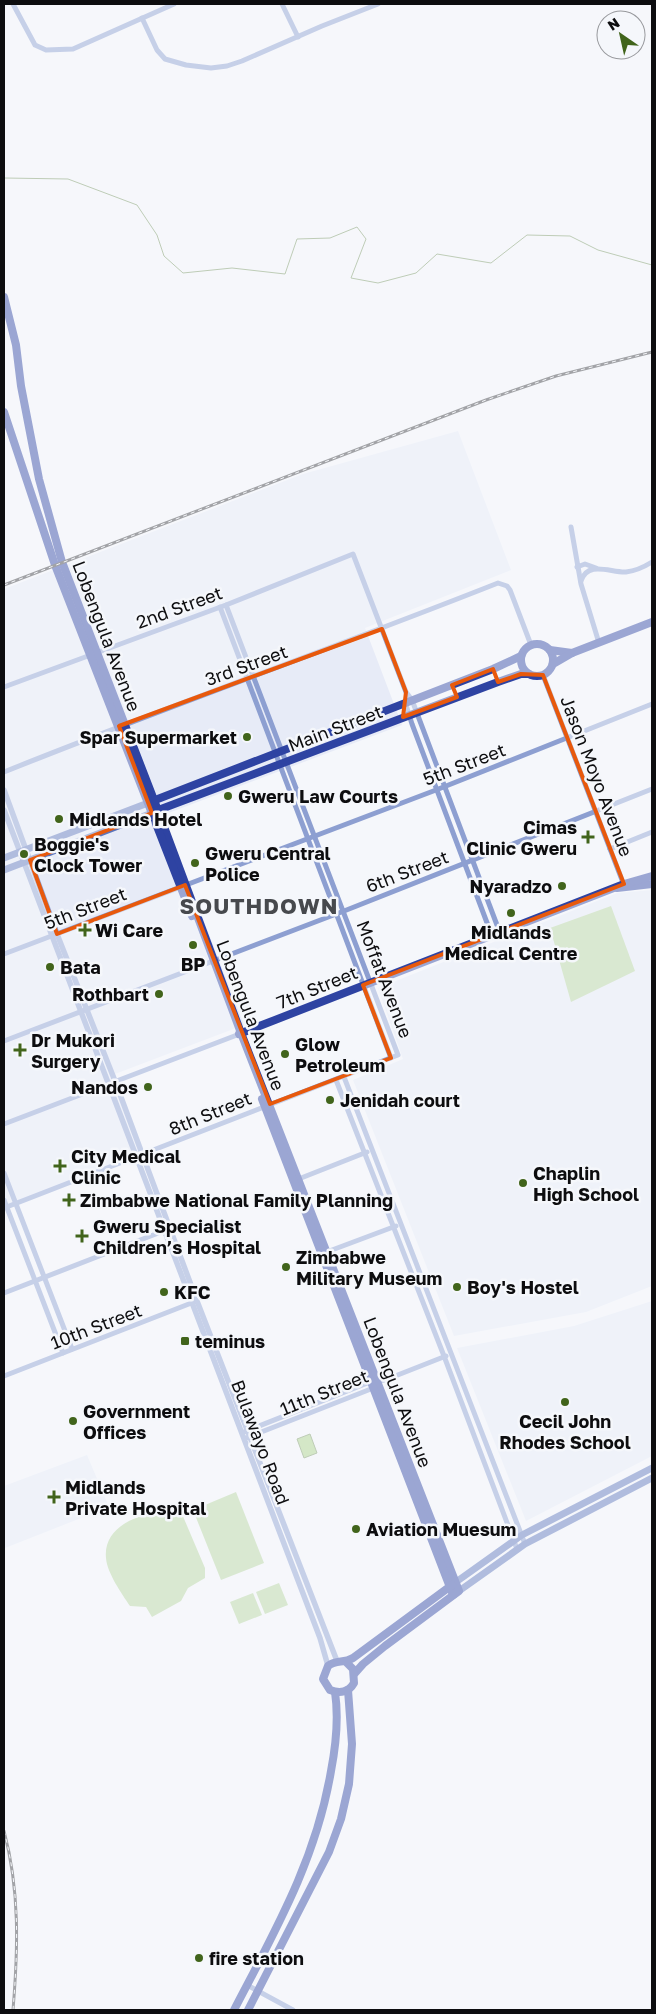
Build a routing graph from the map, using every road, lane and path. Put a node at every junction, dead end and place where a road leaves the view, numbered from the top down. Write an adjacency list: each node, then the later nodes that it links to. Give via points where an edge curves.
1 (12, 4): 5 (street, via 34,45 46,50 81,47)
2 (174, 4): 5 (street)
3 (282, 4): 6 (street)
4 (378, 4): 6 (street)
5 (142, 18): 6 (street, via 156,50 170,62 206,68 234,64)
6 (298, 37)
7 (4, 297): 20 (highway, Lobengula Avenue, via 46,510)
8 (4, 412): 20 (highway, Lobengula Avenue, via 56,565)
9 (571, 526): 11 (street)
10 (652, 562): 12 (street, via 627,572)
11 (577, 567): 12 (street, via 585,564); 13 (street)
12 (596, 568): 13 (street, via 584,574)
13 (581, 584): 17 (street)
14 (223, 606): 16 (street, 2nd Street, via 353,554); 20 (street, 2nd Street); 27 (street, Moffat Avenue); 28 (street, Moffat Avenue)
15 (652, 622): 17 (highway)
16 (382, 628): 18 (street, 3rd Street, via 498,582 510,590); 27 (street, 3rd Street); 33 (street)
17 (599, 643): 21 (highway)
18 (531, 645): 19 (highway, via 542,644); 22 (highway, Main Street)
19 (550, 650): 21 (highway); 23 (highway)
20 (93, 653): 31 (street, 2nd Street); 37 (highway, Lobengula Avenue)
21 (572, 653): 23 (highway)
22 (521, 656): 24 (highway, Main Street); 25 (highway, via 522,666)
23 (553, 664): 26 (highway)
24 (493, 669): 29 (highway); 30 (highway, Main Street)
25 (529, 674): 26 (highway, Main Street); 29 (highway, Main Street)
26 (543, 675): 40 (street, Jason Moyo Avenue)
27 (254, 677): 28 (street, 3rd Street); 42 (street, Moffat Avenue)
28 (248, 679): 37 (street, 3rd Street); 42 (street, Moffat Avenue)
29 (498, 682): 32 (highway, Main Street)
30 (452, 685): 32 (highway); 33 (highway, Main Street)
31 (4, 687)
32 (457, 697): 35 (highway, Main Street)
33 (409, 702): 35 (street); 36 (highway, Main Street)
34 (652, 704): 40 (street, 5th Street)
35 (412, 714): 38 (highway, Main Street); 48 (street); 51 (street)
36 (363, 719): 38 (highway); 39 (highway, Main Street)
37 (122, 725): 45 (street, 3rd Street); 53 (highway, Lobengula Avenue)
38 (368, 732): 41 (highway, Main Street)
39 (321, 735): 41 (highway); 42 (highway, Main Street)
40 (568, 738): 48 (street, 5th Street); 55 (street, Jason Moyo Avenue)
41 (325, 748): 43 (highway, Main Street)
42 (279, 752): 43 (street, Moffat Avenue); 44 (highway, Main Street)
43 (283, 764): 46 (highway, Main Street); 58 (street, Moffat Avenue); 59 (street, Moffat Avenue)
44 (235, 769): 46 (highway); 47 (highway, Main Street)
45 (4, 772)
46 (239, 780): 52 (highway, Main Street)
47 (200, 782): 52 (highway); 53 (highway, Main Street)
48 (444, 786): 51 (street, 5th Street); 63 (street)
49 (652, 789): 55 (street, 6th Street)
50 (4, 790): 61 (street)
51 (436, 790): 58 (street, 5th Street); 65 (street)
52 (204, 794): 56 (highway, Main Street)
53 (151, 801): 56 (highway, Lobengula Avenue); 61 (main road)
54 (4, 810): 61 (street)
55 (595, 811): 60 (street, Jason Moyo Avenue); 63 (street, 6th Street)
56 (155, 812): 64 (main road); 69 (highway, Lobengula Avenue)
57 (652, 832): 60 (street)
58 (315, 835): 59 (street, 5th Street); 71 (street, Moffat Avenue)
59 (306, 838): 69 (street, 5th Street); 72 (street, Moffat Avenue)
60 (610, 849): 70 (street, Jason Moyo Avenue)
61 (23, 851): 62 (main road); 64 (street)
62 (4, 858)
63 (472, 860): 65 (street, 6th Street); 73 (street)
64 (27, 861): 66 (main road); 74 (street)
65 (464, 864): 71 (street, 6th Street); 75 (street)
66 (4, 870)
67 (652, 876): 70 (highway, 7th Street)
68 (652, 884): 70 (highway, 7th Street)
69 (183, 886): 74 (street, 5th Street); 77 (highway, Lobengula Avenue)
70 (625, 886): 73 (highway, 7th Street)
71 (344, 911): 72 (street, 6th Street); 78 (street, Moffat Avenue)
72 (336, 914): 77 (street, 6th Street); 78 (street, Moffat Avenue)
73 (500, 933): 75 (highway, 7th Street)
74 (54, 935): 76 (street, 5th Street); 79 (street)
75 (492, 936): 78 (highway, 7th Street)
76 (4, 954)
77 (212, 961): 79 (street, 6th Street); 80 (highway, Lobengula Avenue)
78 (367, 983): 80 (highway, 7th Street); 82 (street, Moffat Avenue); 83 (street, Moffat Avenue)
79 (84, 1010): 81 (street, 6th Street); 86 (street); 87 (street)
80 (239, 1034): 86 (street, 7th Street); 88 (highway, Lobengula Avenue)
81 (4, 1041)
82 (398, 1055): 83 (street, 8th Street)
83 (391, 1058): 84 (street, 8th Street)
84 (344, 1077): 85 (street, 8th Street); 90 (street)
85 (336, 1080): 88 (street, 8th Street); 91 (street)
86 (115, 1081): 87 (street, 7th Street); 92 (street)
87 (108, 1084): 89 (street, 7th Street); 92 (street)
88 (267, 1105): 92 (street, 8th Street); 94 (highway, Lobengula Avenue)
89 (4, 1124)
90 (372, 1150): 91 (street); 95 (street)
91 (365, 1152): 94 (street); 96 (street)
92 (139, 1156): 98 (street, 8th Street); 102 (street, Bulawayo Road); 103 (street, Bulawayo Road)
93 (4, 1173): 98 (street)
94 (296, 1180): 104 (highway, Lobengula Avenue)
95 (386, 1186): 96 (street); 100 (street)
96 (379, 1189): 101 (street)
97 (4, 1200): 99 (street)
98 (15, 1203): 99 (street, 8th Street); 105 (street)
99 (5, 1207): 106 (street)
100 (401, 1224): 101 (street); 107 (street)
101 (394, 1227): 104 (street); 109 (street)
102 (170, 1228): 103 (street); 110 (street, Bulawayo Road)
103 (164, 1230): 105 (street); 110 (street, Bulawayo Road)
104 (325, 1253): 116 (highway, Lobengula Avenue)
105 (45, 1277): 106 (street); 111 (street)
106 (34, 1281): 108 (street); 112 (street)
107 (428, 1292): 109 (street); 113 (street)
108 (4, 1293)
109 (420, 1295): 114 (street)
110 (194, 1302): 111 (street, 10th Street); 117 (street, Bulawayo Road); 118 (street, Bulawayo Road)
111 (72, 1349): 112 (street, 10th Street)
112 (62, 1353): 115 (street, 10th Street)
113 (452, 1354): 114 (street, 11th Street); 121 (street)
114 (444, 1356): 116 (street, 11th Street); 122 (street)
115 (4, 1376)
116 (377, 1383): 117 (street, 11th Street); 127 (highway, Lobengula Avenue)
117 (250, 1433): 118 (street, 11th Street); 129 (street, Bulawayo Road)
118 (242, 1436): 130 (street, Bulawayo Road)
119 (652, 1468): 123 (main road)
120 (652, 1478): 125 (main road)
121 (503, 1487): 122 (street); 123 (street)
122 (495, 1491): 124 (street)
123 (522, 1536): 124 (main road); 125 (street)
124 (513, 1541): 126 (street); 127 (main road)
125 (525, 1544): 126 (main road)
126 (517, 1549): 128 (main road)
127 (452, 1584): 128 (highway, Lobengula Avenue); 132 (highway)
128 (456, 1593): 134 (highway, via 385,1646)
129 (327, 1634): 130 (street); 131 (street, Bulawayo Road)
130 (320, 1638): 133 (street, Bulawayo Road)
131 (337, 1661): 132 (highway); 133 (highway)
132 (346, 1662): 134 (highway)
133 (328, 1666): 136 (highway, via 323,1679)
134 (355, 1673): 135 (highway, via 354,1682)
135 (348, 1690): 136 (highway); 138 (highway, via 352,1744 349,1784 340,1819 329,1852)
136 (335, 1692): 137 (highway, via 336,1747 326,1803 296,1889)
137 (247, 1985): 138 (street); 139 (highway)
138 (258, 1990): 140 (highway); 141 (street)
139 (234, 2010)
140 (248, 2010)
141 (294, 2010)

